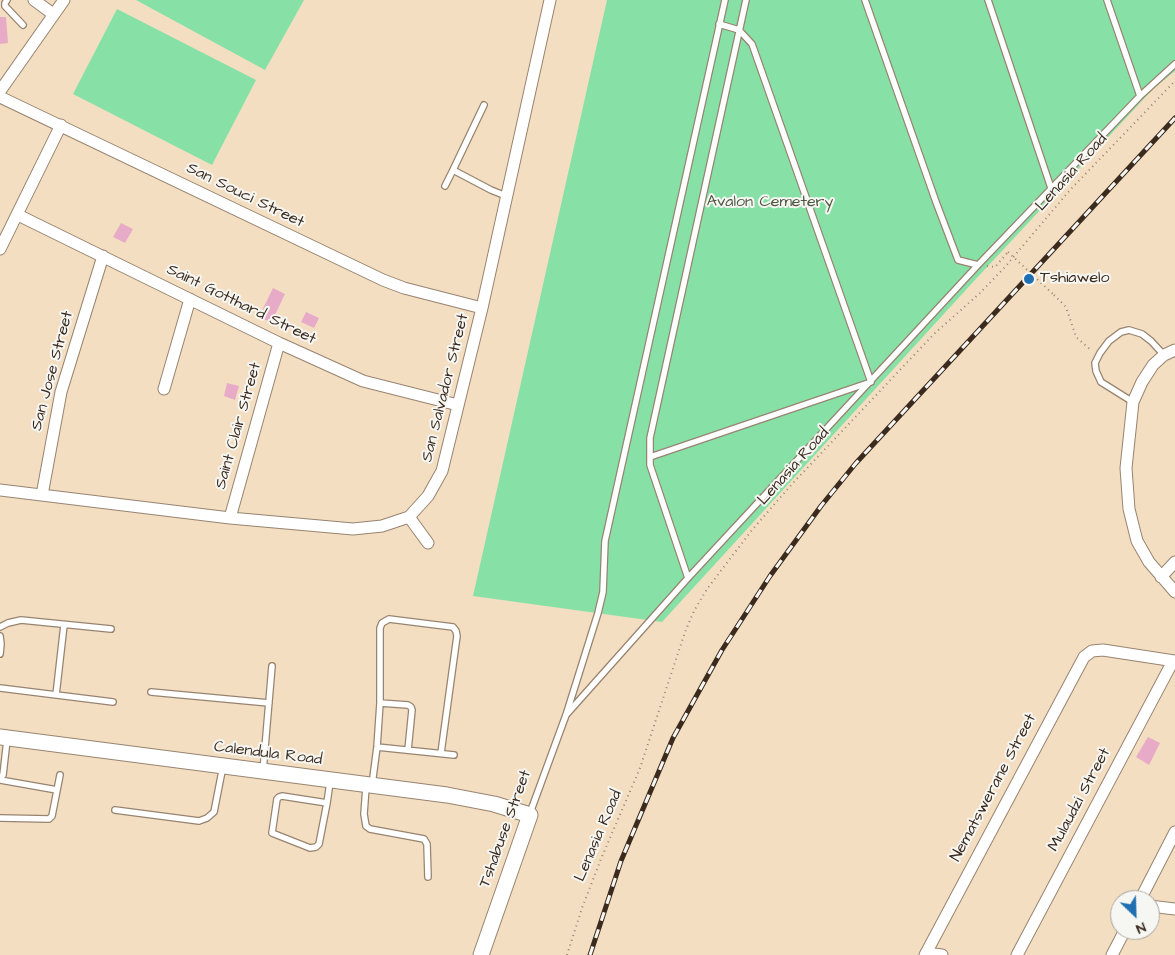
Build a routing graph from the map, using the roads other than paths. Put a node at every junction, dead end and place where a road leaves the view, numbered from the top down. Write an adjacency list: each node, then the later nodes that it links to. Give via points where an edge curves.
1 (34, 0): 10 (street)
2 (64, 0): 10 (street)
3 (550, 0): 23 (street, San Salvador Street)
4 (725, 0): 11 (lane, Tshabuse Street)
5 (746, 0): 13 (lane)
6 (865, 0): 27 (lane, via 958,260)
7 (988, 0): 22 (lane)
8 (1107, 0): 16 (lane)
9 (4, 2): 12 (lane)
10 (53, 14): 15 (street)
11 (719, 24): 13 (lane); 60 (lane, Tshabuse Street, via 604,541 603,592)
12 (23, 25)
13 (739, 30): 33 (lane, via 752,44); 37 (lane, via 650,438)
14 (1175, 64): 16 (lane)
15 (0, 91)
16 (1140, 96): 22 (lane)
17 (0, 97): 19 (street, San Souci Street)
18 (484, 105): 20 (lane)
19 (61, 125): 24 (street); 29 (street, San Souci Street, via 383,280)
20 (453, 170): 21 (lane); 23 (lane)
21 (446, 186)
22 (1051, 188): 27 (lane)
23 (506, 196): 29 (street, San Salvador Street)
24 (18, 215): 25 (street); 26 (street, Saint Gotthard Street)
25 (0, 249)
26 (102, 256): 28 (street, Saint Gotthard Street); 39 (street, San Jose Street, via 61,392)
27 (978, 265): 33 (lane)
28 (190, 299): 30 (street, Saint Gotthard Street); 34 (street)
29 (482, 308): 36 (street, San Salvador Street)
30 (279, 343): 36 (street, Saint Gotthard Street, via 363,381); 41 (street, Saint Clair Street)
31 (1175, 350): 32 (street)
32 (1164, 355): 35 (street, via 1153,365); 35 (lane, via 1142,334 1130,330 1109,341 1099,356 1095,363 1102,382)
33 (871, 382): 37 (lane); 45 (lane)
34 (164, 389)
35 (1133, 402): 44 (street, via 1126,468 1129,509 1142,551)
36 (458, 405): 40 (street, San Salvador Street, via 442,471 428,496)
37 (650, 456): 45 (lane, via 650,465)
38 (0, 490): 39 (street, San Salvador Street)
39 (42, 495): 41 (street, San Salvador Street)
40 (409, 517): 41 (street, San Salvador Street, via 362,529); 42 (street)
41 (230, 518)
42 (428, 543)
43 (1175, 562): 44 (street)
44 (1161, 577): 46 (street)
45 (688, 578): 60 (lane)
46 (1175, 592)
47 (64, 625): 48 (lane, via 21,620); 49 (lane); 56 (lane)
48 (0, 627)
49 (110, 629)
50 (0, 636): 51 (lane)
51 (0, 654)
52 (1174, 661): 83 (street, Nematswerane Street, via 1103,650 1092,651 1080,661); 86 (street, Mulaudzi Street)
53 (272, 666): 59 (lane)
54 (0, 688): 56 (lane)
55 (151, 692): 59 (lane)
56 (56, 695): 57 (lane)
57 (113, 702)
58 (380, 703): 62 (lane); 63 (lane, via 411,707); 64 (lane, via 382,622 388,619 454,627 457,636)
59 (269, 704): 67 (lane)
60 (566, 716): 75 (lane, Tshabuse Street)
61 (4, 737): 66 (street, Calendula Road); 69 (lane, via 3,775)
62 (377, 747): 63 (lane); 71 (lane)
63 (408, 750): 64 (lane)
64 (440, 753): 65 (lane)
65 (454, 755)
66 (223, 766): 67 (street, Calendula Road); 74 (lane, via 214,812 207,818 199,820)
67 (263, 771): 70 (street, Calendula Road)
68 (60, 775): 72 (lane)
69 (0, 779): 72 (lane)
70 (331, 780): 71 (street, Calendula Road); 73 (lane)
71 (369, 785): 75 (street, Calendula Road, via 481,801); 78 (lane, via 364,814 366,826 424,840 427,844)
72 (57, 790): 76 (lane, via 49,820)
73 (327, 803): 73 (lane, via 316,848 272,833 279,797)
74 (115, 810)
75 (530, 815): 84 (street, Tshabuse Street)
76 (0, 818)
77 (1175, 832): 79 (street)
78 (428, 876)
79 (1145, 890)
80 (1160, 907): 81 (street)
81 (1175, 909)
82 (1119, 940): 87 (street)
83 (926, 954): 85 (street)
84 (481, 955)
85 (942, 955)
86 (1016, 955)
87 (1112, 955)

